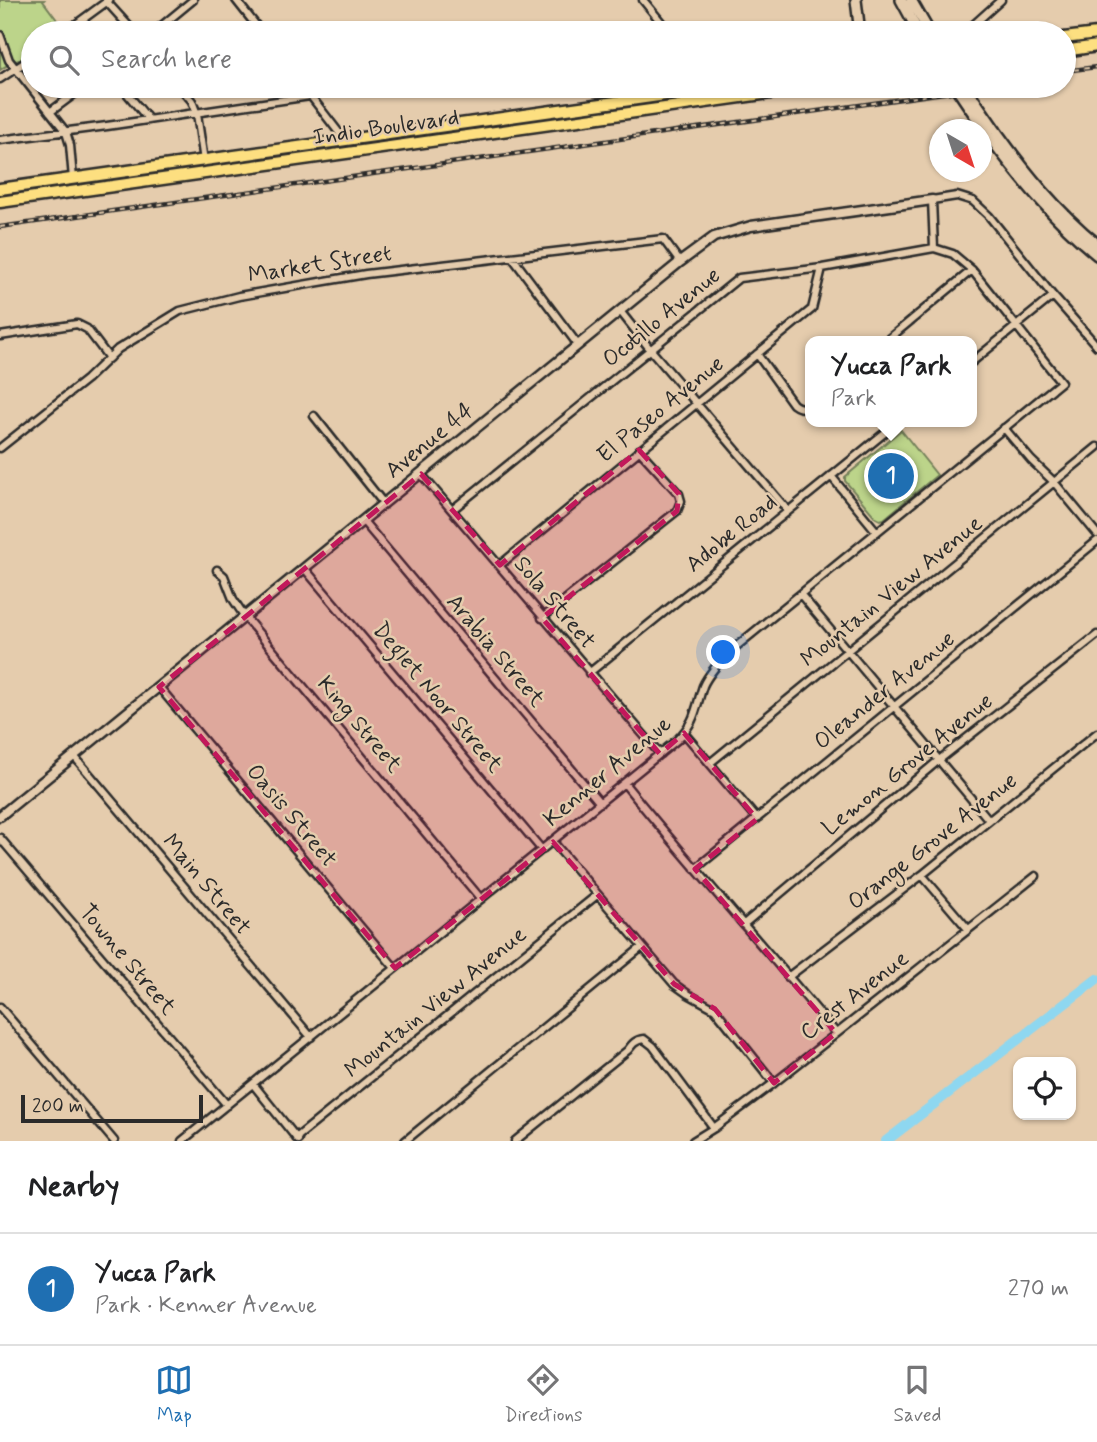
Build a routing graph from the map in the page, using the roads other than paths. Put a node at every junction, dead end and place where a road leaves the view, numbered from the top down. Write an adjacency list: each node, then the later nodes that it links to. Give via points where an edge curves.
1 (193, 0): 11 (street)
2 (236, 0): 12 (street)
3 (643, 0): 13 (street)
4 (856, 0): 14 (main road)
5 (901, 0): 15 (main road)
6 (911, 0): 16 (main road)
7 (1001, 0): 17 (street)
8 (108, 1): 9 (street); 10 (street)
9 (80, 21)
10 (125, 21)
11 (168, 21)
12 (253, 21)
13 (660, 21)
14 (859, 21)
15 (912, 21)
16 (923, 21)
17 (978, 21)
18 (1097, 34): 20 (main road)
19 (0, 35): 24 (street)
20 (1076, 37)
21 (1097, 46): 22 (main road)
22 (1076, 49)
23 (21, 66): 24 (street)
24 (16, 70): 25 (street); 26 (street)
25 (21, 76)
26 (0, 79)
27 (39, 98): 40 (street)
28 (69, 98): 40 (street)
29 (131, 98): 44 (street)
30 (189, 98): 41 (street)
31 (297, 98): 41 (street)
32 (312, 98): 48 (street)
33 (634, 98): 48 (main road, Indio Boulevard)
34 (699, 98): 39 (main road)
35 (737, 98): 38 (main road, Indio Boulevard)
36 (964, 98): 42 (main road, bridge)
37 (972, 98): 43 (main road, bridge)
38 (731, 99): 39 (main road, Indio Boulevard)
39 (650, 110): 49 (main road, Indio Boulevard)
40 (50, 112): 45 (street)
41 (197, 114): 44 (street); 50 (street)
42 (981, 119)
43 (984, 119)
44 (149, 120): 45 (street)
45 (66, 132): 47 (street); 53 (street)
46 (992, 133): 60 (main road, via 1048,199); 62 (main road, via 1021,180)
47 (0, 140)
48 (341, 141): 49 (main road); 50 (main road, Indio Boulevard); 51 (main road, via 328,151 296,155)
49 (360, 151): 51 (main road, Indio Boulevard)
50 (204, 161): 52 (main road); 53 (main road, Indio Boulevard); 54 (main road, via 191,170)
51 (280, 163): 52 (main road, Indio Boulevard)
52 (219, 171): 54 (main road, Indio Boulevard)
53 (73, 179): 55 (main road, Indio Boulevard); 56 (main road); 57 (main road, via 60,189)
54 (142, 182): 56 (main road, Indio Boulevard)
55 (0, 189)
56 (90, 190): 57 (main road, Indio Boulevard)
57 (12, 200): 59 (main road, Indio Boulevard)
58 (932, 200): 61 (street); 64 (street, Avenue 44, via 751,226 714,237); 67 (street, via 957,196 973,201)
59 (0, 202)
60 (1097, 244)
61 (934, 248): 65 (street, Ocotillo Avenue); 66 (street, via 953,254)
62 (1097, 255)
63 (512, 257): 64 (street, Market Street, via 663,239); 72 (street); 77 (street, Market Street, via 366,274 239,296 180,311)
64 (680, 262): 68 (street, Avenue 44)
65 (822, 268): 74 (street, Ocotillo Avenue, via 739,278); 75 (street, El Paseo Avenue, via 812,309)
66 (972, 270): 69 (street); 71 (street)
67 (1053, 296): 69 (street); 73 (street)
68 (620, 312): 72 (street, Avenue 44); 74 (street)
69 (1016, 326): 76 (street); 82 (street, Kenner Avenue, via 1060,382)
70 (0, 336): 77 (street, via 77,324 87,329)
71 (892, 336)
72 (579, 345): 86 (street, Avenue 44)
73 (1096, 345)
74 (650, 349): 78 (street); 90 (street, Ocotillo Avenue)
75 (757, 354): 78 (street, El Paseo Avenue); 79 (street, via 793,404)
76 (977, 357)
77 (109, 358): 83 (street, Market Street)
78 (696, 404): 85 (street, El Paseo Avenue); 91 (street)
79 (805, 408)
80 (314, 416): 89 (street)
81 (892, 427): 87 (street, Adobe Road)
82 (1004, 428): 88 (street); 93 (street, Kenner Avenue)
83 (0, 447)
84 (1097, 447): 88 (street, Mountain View Avenue)
85 (639, 450): 96 (street, El Paseo Avenue); 101 (street, via 679,494 677,512)
86 (421, 474): 89 (street, Avenue 44); 90 (street, Sola Street)
87 (831, 476): 91 (street, Adobe Road); 93 (street)
88 (1054, 482): 94 (street); 103 (street, Mountain View Avenue)
89 (384, 504): 92 (street, Avenue 44)
90 (452, 510): 96 (street, Sola Street)
91 (788, 511): 104 (street, Adobe Road)
92 (363, 521): 97 (street, Avenue 44); 114 (street, Arabia Street)
93 (877, 532): 99 (street, Kenner Avenue)
94 (1097, 534)
95 (1097, 541): 106 (street, Oleander Avenue)
96 (500, 565): 101 (street, Sola Street)
97 (305, 569): 100 (street, Avenue 44); 120 (street, Deglet Noor Street)
98 (217, 570): 100 (street, King Street)
99 (801, 595): 103 (street); 107 (street, Kenner Avenue, via 722,658 704,684 697,711)
100 (245, 617): 105 (street, Avenue 44); 125 (street, King Street)
101 (542, 618): 104 (street, Sola Street)
102 (1097, 635): 111 (street, Lemon Grove Avenue)
103 (848, 651): 106 (street); 112 (street, Mountain View Avenue)
104 (589, 673): 109 (street, Sola Street)
105 (159, 687): 110 (street, Avenue 44); 129 (street, Oasis Street)
106 (894, 706): 111 (street); 116 (street, Oleander Avenue)
107 (684, 733): 109 (street, Kenner Avenue); 112 (street)
108 (1097, 733): 117 (street, Orange Grove Avenue)
109 (660, 754): 113 (street, Kenner Avenue)
110 (74, 756): 115 (street, Avenue 44); 133 (street, Main Street)
111 (939, 760): 117 (street); 126 (street, Lemon Grove Avenue)
112 (710, 763): 116 (street)
113 (624, 783): 114 (street, Kenner Avenue); 121 (street)
114 (600, 803): 119 (street, Kenner Avenue)
115 (0, 816)
116 (757, 818): 121 (street, Oleander Avenue)
117 (989, 820): 122 (street, Orange Grove Avenue)
118 (0, 838): 136 (street, Towne Street)
119 (553, 842): 120 (street, Kenner Avenue); 124 (street)
120 (542, 850): 125 (street, Kenner Avenue)
121 (695, 869): 126 (street)
122 (922, 875): 127 (street); 130 (street, Orange Grove Avenue)
123 (1036, 876): 127 (street, Crest Avenue)
124 (597, 895): 128 (street); 138 (street, Mountain View Avenue)
125 (481, 899): 129 (street, Kenner Avenue)
126 (744, 924): 130 (street)
127 (968, 929): 132 (street, Crest Avenue)
128 (642, 947): 134 (street, via 674,984 715,1009); 141 (street)
129 (396, 968): 133 (street, Kenner Avenue)
130 (789, 977): 132 (street)
131 (0, 1007): 139 (street)
132 (836, 1033): 134 (street, Crest Avenue)
133 (311, 1037): 135 (street, Kenner Avenue)
134 (774, 1083): 137 (street, Crest Avenue)
135 (253, 1084): 136 (street, Kenner Avenue); 138 (street)
136 (227, 1105): 140 (street, Kenner Avenue)
137 (714, 1128): 142 (street, via 645,1039 632,1044); 143 (street, Crest Avenue)
138 (298, 1139)
139 (114, 1141)
140 (182, 1141)
141 (405, 1141)
142 (515, 1141)
143 (693, 1141)

